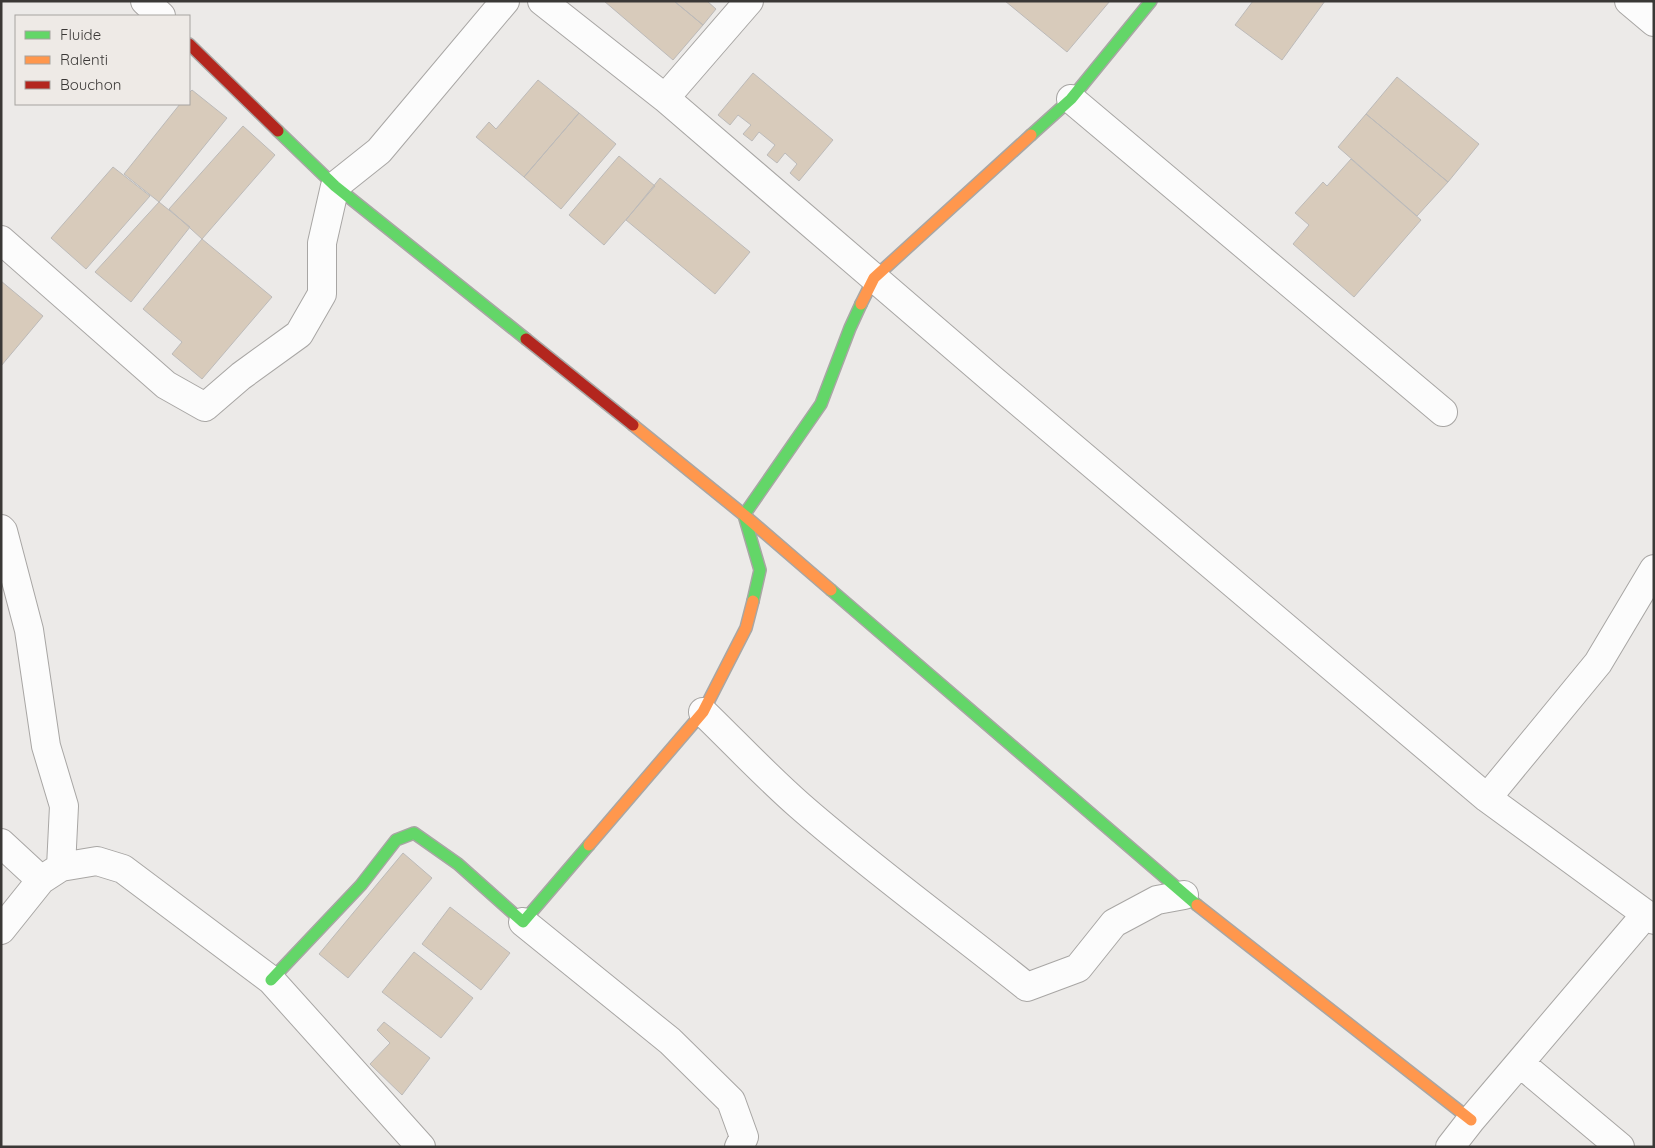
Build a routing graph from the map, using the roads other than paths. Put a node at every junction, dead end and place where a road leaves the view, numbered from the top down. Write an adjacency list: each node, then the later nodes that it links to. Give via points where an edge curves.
1 (145, 1): 7 (street)
2 (505, 1): 12 (street, via 379,151)
3 (542, 1): 10 (street)
4 (748, 1): 10 (street)
5 (1151, 1): 11 (street)
6 (1629, 1): 8 (street)
7 (160, 15)
8 (1654, 22)
9 (190, 45): 12 (street)
10 (665, 98): 14 (street)
11 (1070, 99): 14 (street); 15 (street)
12 (335, 186): 13 (street, via 322,243 322,294 299,334 204,407 166,385); 16 (street)
13 (1, 240)
14 (874, 278): 16 (street, via 850,328 821,404); 20 (street)
15 (1443, 412)
16 (744, 515): 19 (street, via 760,570 746,628); 23 (street)
17 (1, 529): 22 (street, via 29,630 46,746 64,806)
18 (1654, 569): 20 (street, via 1598,663)
19 (703, 712): 23 (street, via 797,804 1027,987 1078,968 1114,923 1157,900); 25 (street)
20 (1487, 798): 24 (street)
21 (1, 843): 22 (street)
22 (51, 874): 26 (street); 27 (street, via 97,861 123,869)
23 (1184, 895): 29 (street)
24 (1650, 917): 28 (street)
25 (523, 922): 27 (street, via 458,864 414,833 396,840 361,885); 31 (street, via 670,1041 731,1101 744,1137)
26 (1, 930)
27 (271, 980): 30 (street)
28 (1520, 1063): 29 (street); 33 (street)
29 (1471, 1120): 32 (street)
30 (421, 1147)
31 (739, 1147)
32 (1450, 1147)
33 (1620, 1147)

